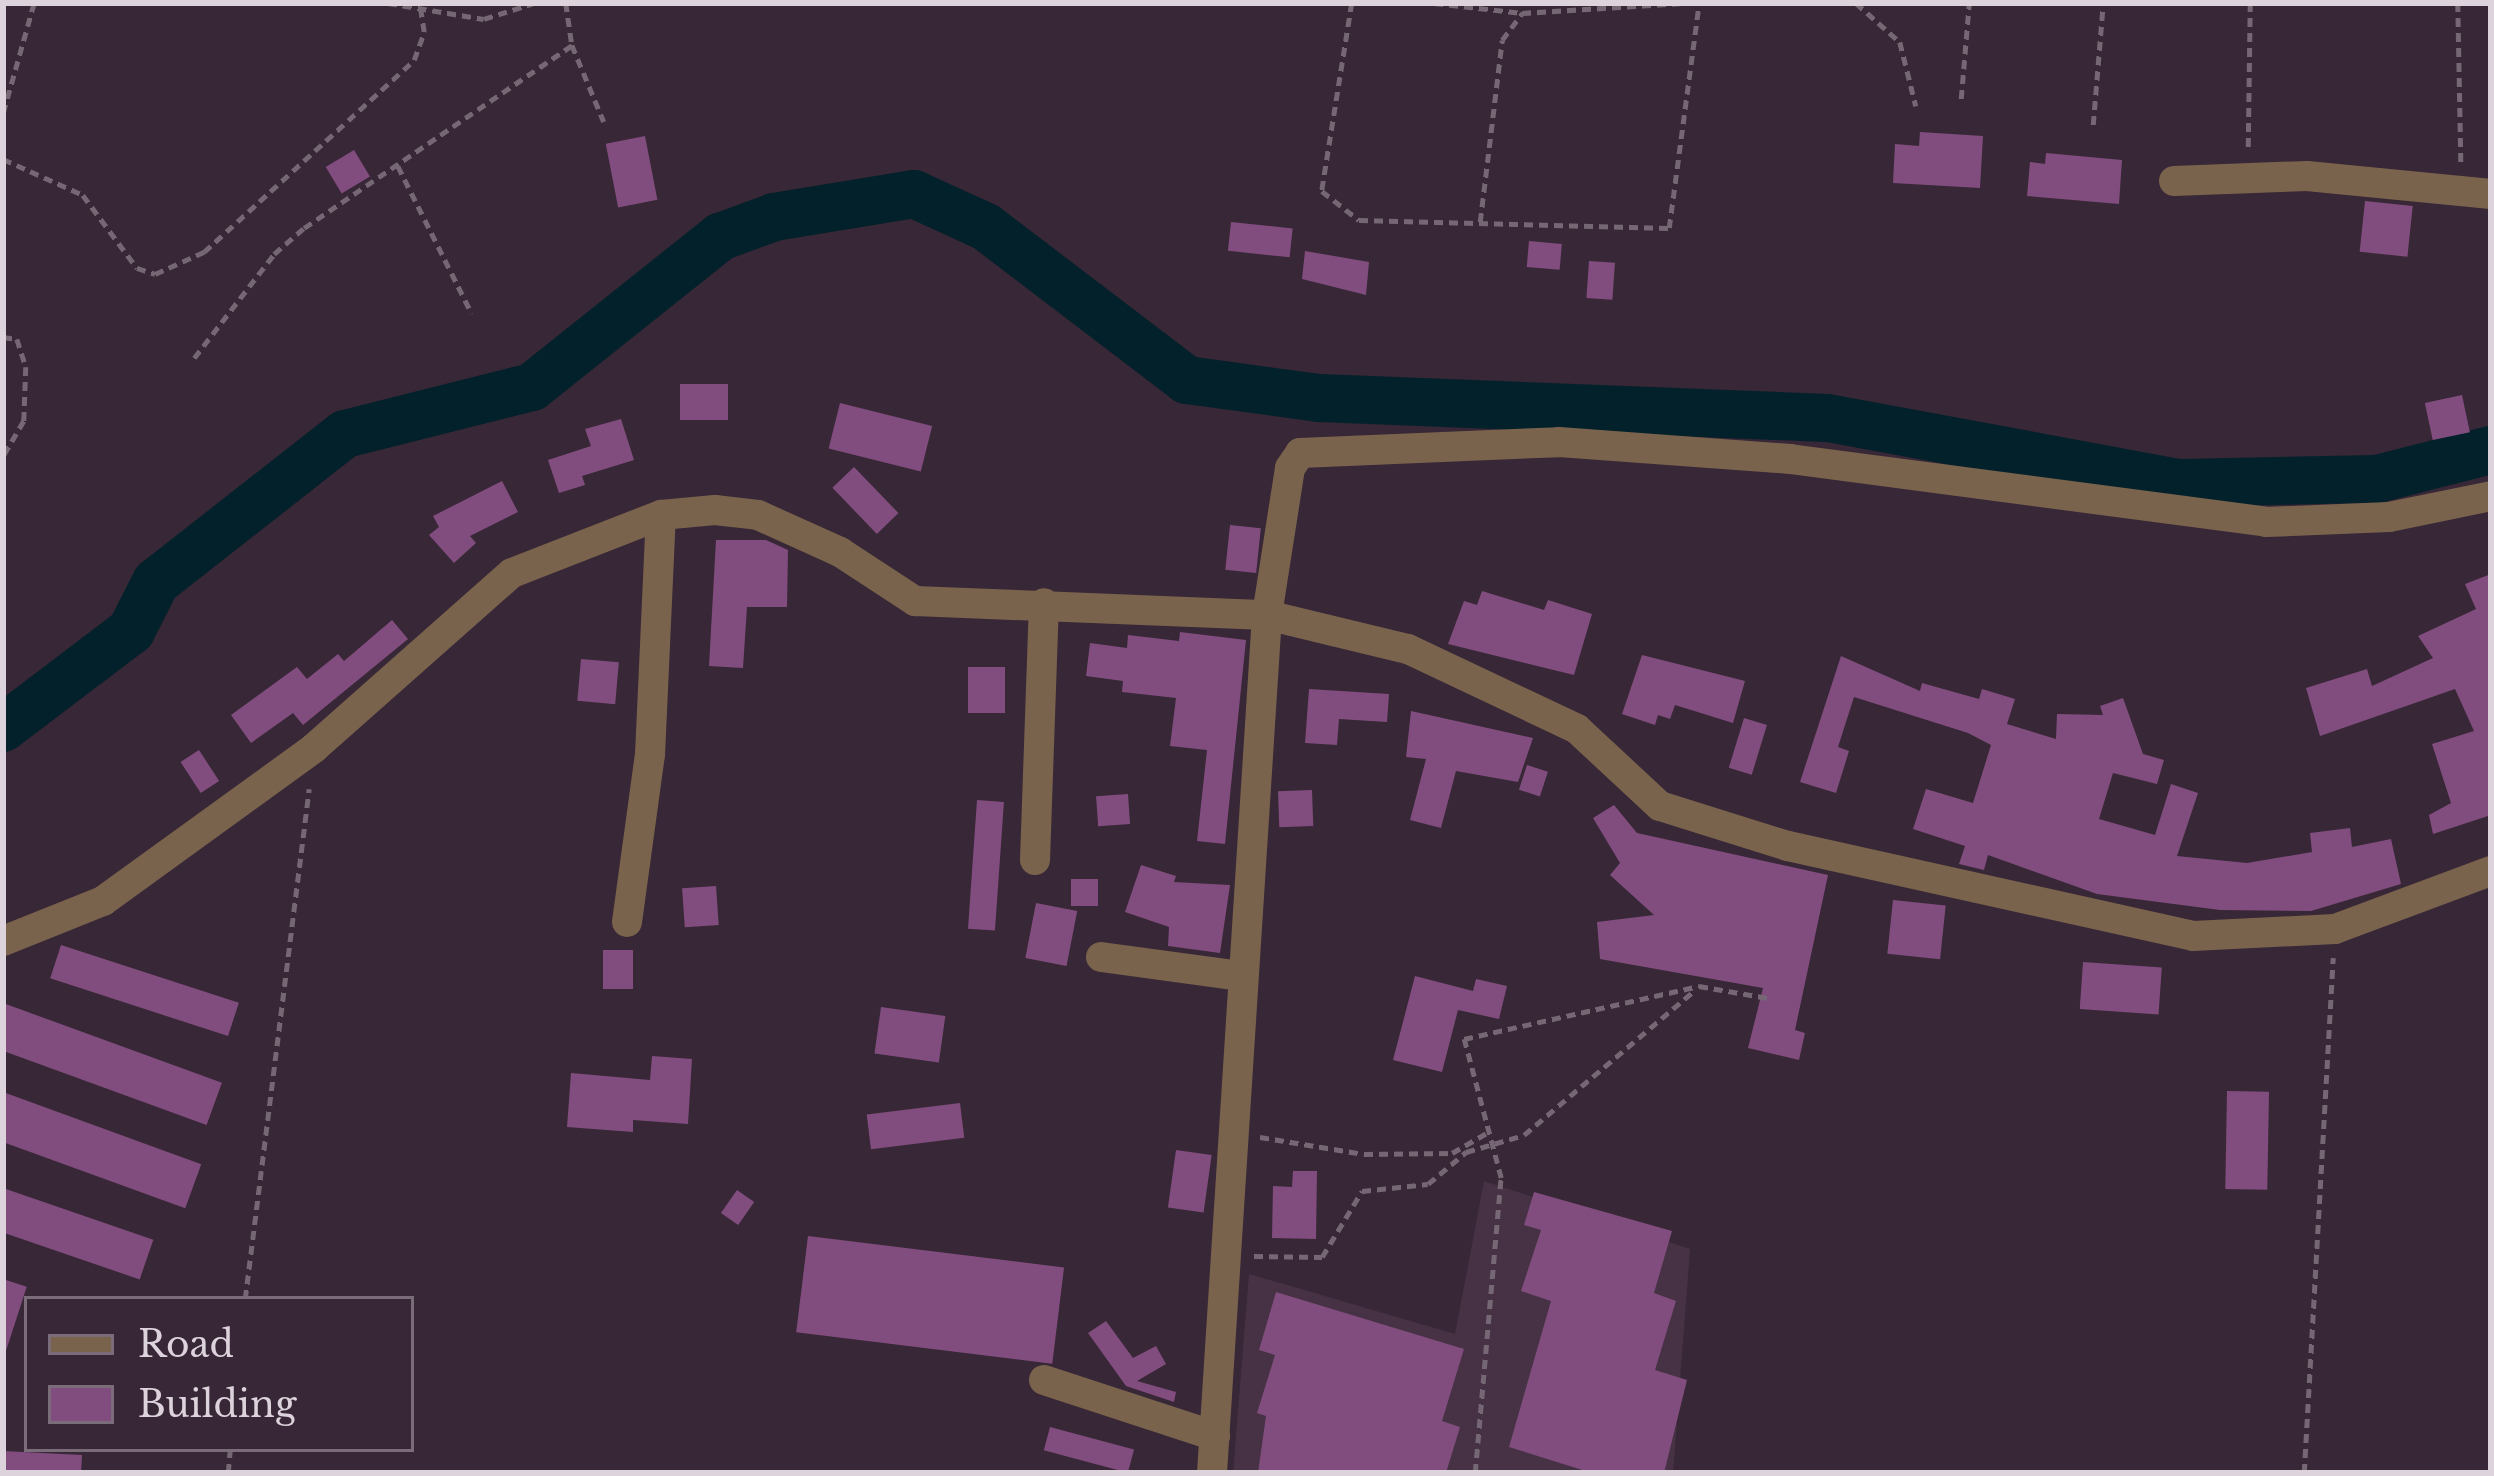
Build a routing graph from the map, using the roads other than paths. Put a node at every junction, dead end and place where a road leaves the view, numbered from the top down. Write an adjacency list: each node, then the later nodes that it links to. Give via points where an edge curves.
1 (2174, 182): 2 (street, via 2248,173)
2 (2476, 192)
3 (2491, 496): 6 (street, via 2389,517 2266,522 1790,459 1559,442 1319,447 1300,453 1290,468)
4 (661, 515): 5 (street, via 758,515 840,552 915,601); 9 (street, via 650,755); 10 (street, via 512,573 314,748 103,902)
5 (1044, 603): 6 (street); 7 (street)
6 (1267, 615): 8 (street, via 1408,649 1495,685 1577,729 1660,806 1788,846 2193,937 2335,929); 12 (street)
7 (1035, 860)
8 (2491, 871)
9 (627, 922)
10 (3, 941)
11 (1101, 957): 12 (street)
12 (1242, 976): 14 (street)
13 (1044, 1380): 14 (street)
14 (1215, 1436): 15 (street)
15 (1212, 1473)

